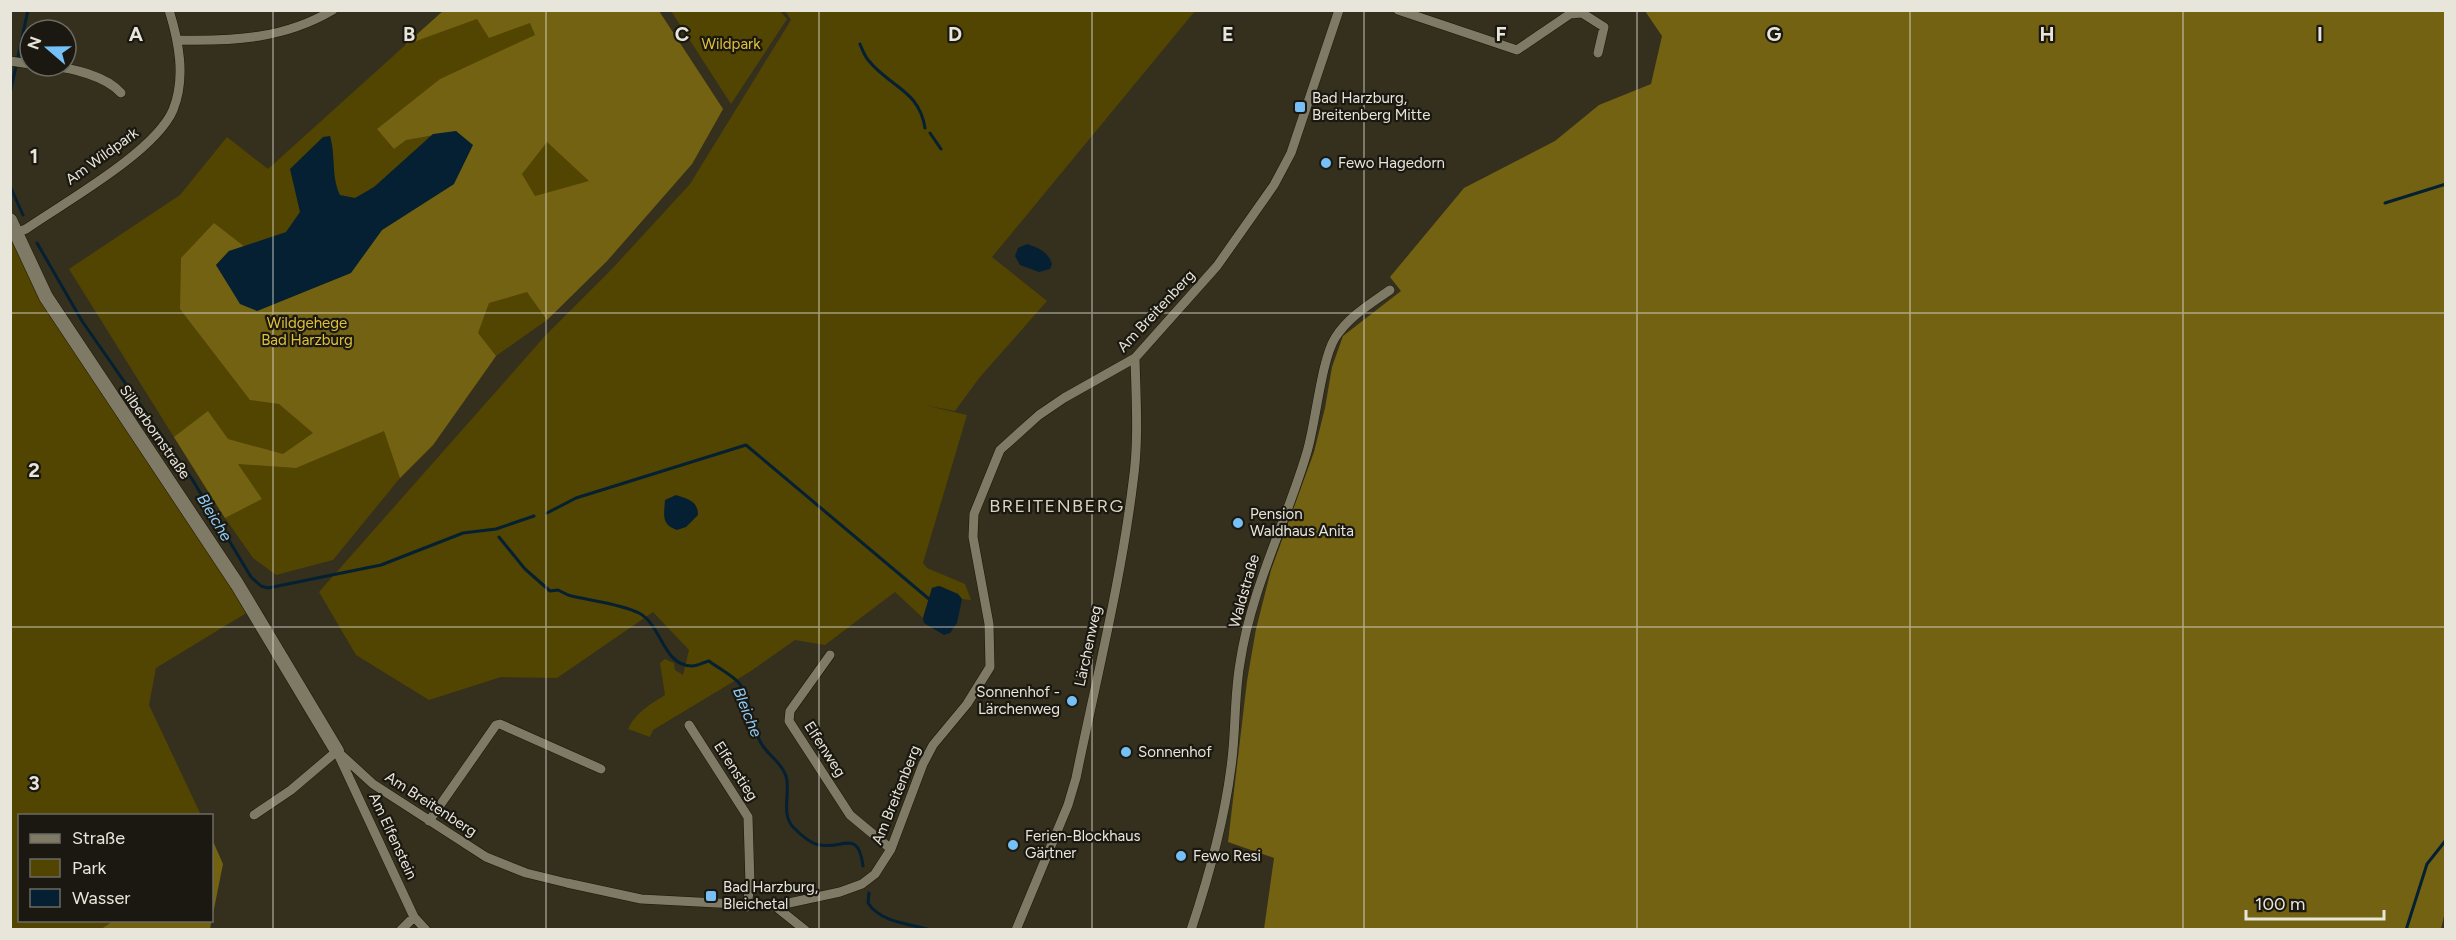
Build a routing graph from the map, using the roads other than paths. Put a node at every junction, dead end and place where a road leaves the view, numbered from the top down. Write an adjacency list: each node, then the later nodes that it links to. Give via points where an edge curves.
1 (168, 10): 5 (street, Am Wildpark)
2 (333, 10): 5 (street, via 292,29 257,39)
3 (1339, 10): 11 (street, Am Breitenberg, via 1306,116 1274,185 1217,266)
4 (1398, 10): 6 (street, via 1517,50 1570,14 1582,13 1604,27)
5 (179, 40): 9 (street, Am Wildpark, via 180,75 172,112 145,147 26,229)
6 (1598, 53)
7 (78, 72): 8 (street, via 114,85)
8 (121, 93)
9 (13, 226): 14 (street, Silberbornstraße, via 46,297 237,584)
10 (1390, 290): 26 (street, Waldstraße, via 1342,328 1329,353 1308,450 1260,579 1240,663 1222,822 1212,868)
11 (1135, 358): 18 (street, Am Breitenberg, via 1064,398 1000,450 974,514 973,537 989,624 990,667 967,704 933,745); 25 (street, Lärchenweg, via 1137,443 1133,481 1119,570 1076,778)
12 (830, 655): 18 (street, Elfenweg, via 790,711 789,721 850,815)
13 (689, 725): 20 (street, Elfenstieg, via 748,817)
14 (337, 751): 16 (street); 17 (street, Am Breitenberg, via 373,784); 21 (street, Am Elfenstein)
15 (601, 769): 17 (street, via 496,725)
16 (254, 815)
17 (429, 821): 20 (street, Am Breitenberg, via 486,857 526,873 641,899)
18 (891, 849): 19 (street, Am Breitenberg, via 875,874 862,884)
19 (775, 906): 20 (street, Am Breitenberg); 24 (street)
20 (747, 907)
21 (414, 917): 22 (street); 23 (street, Am Elfenstein)
22 (400, 930)
23 (426, 930)
24 (805, 930)
25 (1016, 930)
26 (1191, 930)

